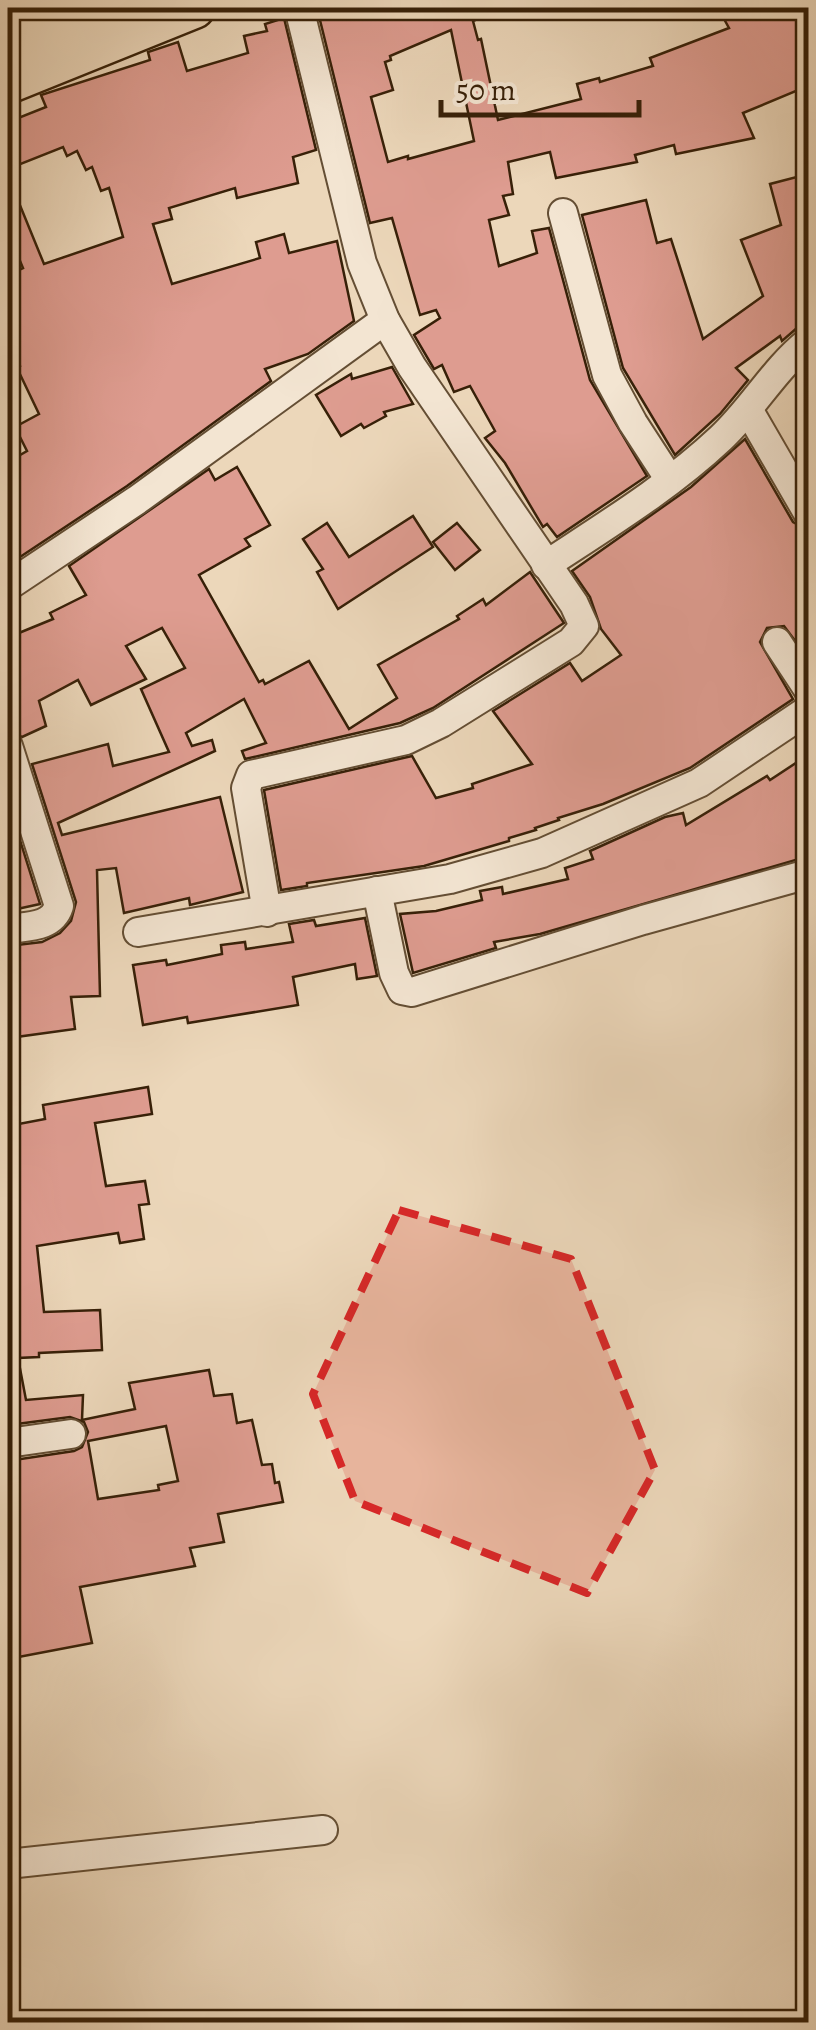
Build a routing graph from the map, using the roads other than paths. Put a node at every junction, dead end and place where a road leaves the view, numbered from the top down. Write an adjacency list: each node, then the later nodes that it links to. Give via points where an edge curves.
1 (101, 8): 6 (highway)
2 (194, 8): 4 (highway)
3 (299, 8): 9 (street, via 362,263)
4 (126, 20): 6 (highway)
5 (8, 43): 6 (highway)
6 (51, 47): 7 (highway)
7 (8, 83)
8 (563, 213): 12 (street, via 608,375)
9 (384, 320): 14 (street); 15 (street)
10 (808, 342): 11 (street, via 784,361)
11 (749, 411): 12 (street); 13 (street)
12 (670, 480): 14 (street)
13 (808, 513)
14 (546, 565): 22 (street, via 583,618 583,630 571,642 406,740 249,777)
15 (8, 586)
16 (777, 642): 17 (street)
17 (808, 689)
18 (808, 710): 21 (street, via 699,784 580,838 488,870)
19 (8, 746): 23 (street, via 59,906 46,923)
20 (808, 874): 21 (street, via 412,992 402,990 394,973)
21 (378, 891): 22 (street)
22 (267, 912): 24 (street)
23 (8, 929)
24 (138, 932)
25 (71, 1434): 26 (street)
26 (8, 1442)
27 (323, 1830): 28 (street)
28 (8, 1864)

